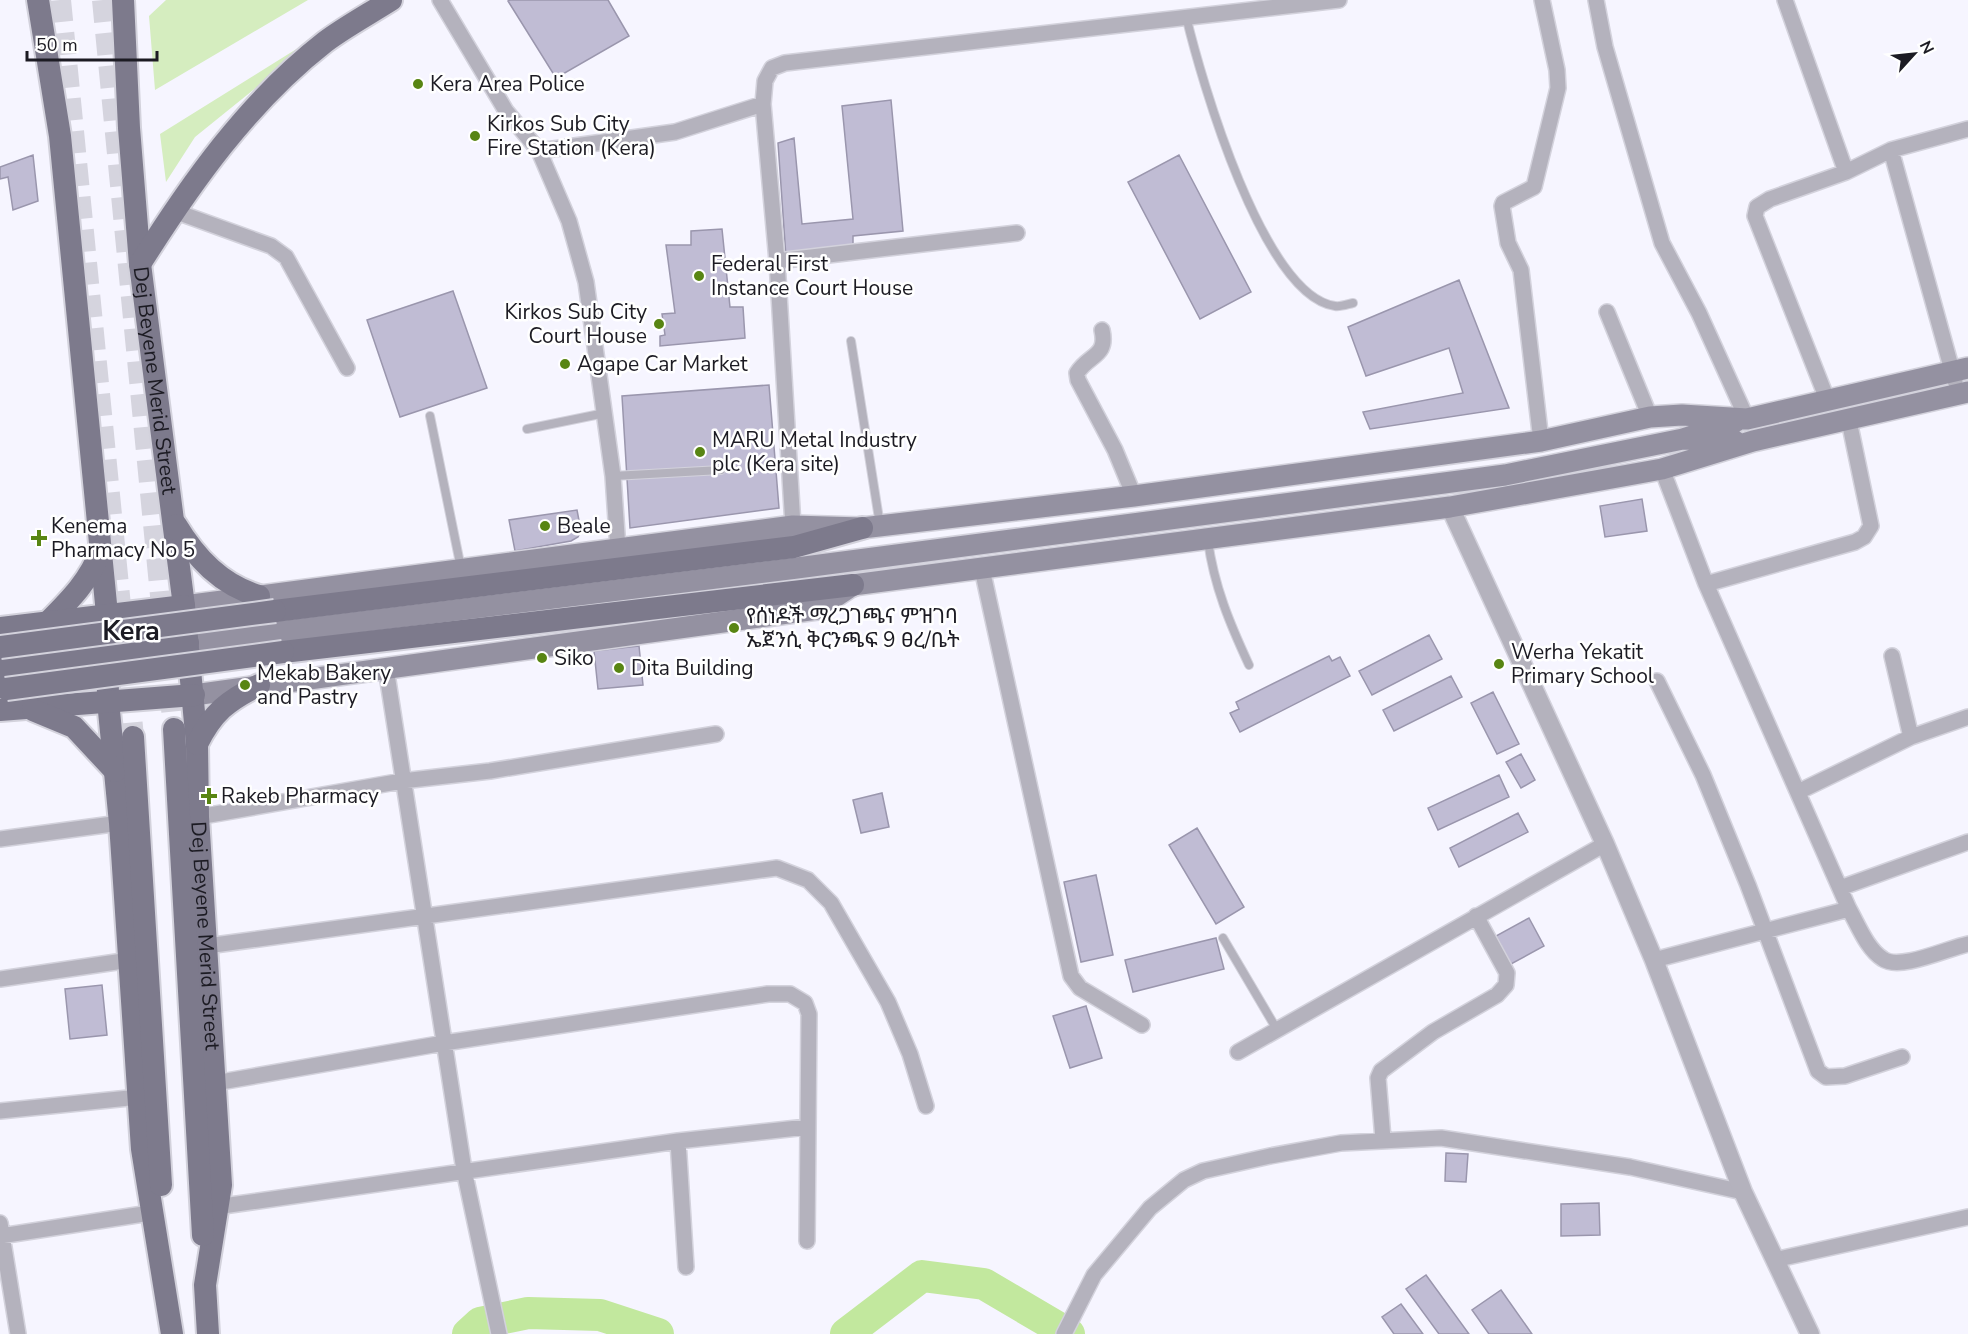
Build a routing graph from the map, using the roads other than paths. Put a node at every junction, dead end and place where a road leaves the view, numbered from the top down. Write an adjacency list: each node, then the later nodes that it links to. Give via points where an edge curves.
1 (38, 0): 46 (main road, via 60,136)
2 (123, 0): 19 (main road, Dej Beyene Merid Street)
3 (391, 0): 16 (main road, via 325,42 266,95 206,164)
4 (440, 0): 14 (street, via 506,111)
5 (1339, 0): 9 (street)
6 (1542, 0): 35 (street, via 1558,88 1534,188 1502,206 1508,243 1521,270)
7 (1596, 0): 31 (street, via 1605,46 1662,243)
8 (1785, 0): 15 (street)
9 (1265, 4): 10 (street)
10 (1186, 16): 11 (street, via 785,63 772,68 765,81); 20 (lane, via 1208,100 1274,254 1286,272 1318,300 1336,307)
11 (763, 104): 14 (street, via 675,132); 18 (street)
12 (1968, 129): 13 (street)
13 (1891, 150): 15 (street); 25 (street)
14 (539, 151): 28 (street, via 569,221 586,282)
15 (1846, 172): 27 (street, via 1770,199 1757,207 1755,216)
16 (174, 211): 19 (main road); 24 (street, via 271,246 286,256)
17 (1017, 233): 18 (street)
18 (777, 261): 43 (street)
19 (140, 264): 42 (main road, Dej Beyene Merid Street)
20 (1353, 303)
21 (1607, 312): 30 (street)
22 (1101, 330): 40 (street, via 1103,349 1081,366 1078,380)
23 (851, 341): 44 (lane)
24 (346, 368)
25 (1960, 369): 26 (street); 27 (main road)
26 (1963, 393): 32 (main road)
27 (1827, 399): 31 (main road)
28 (605, 413): 33 (lane); 39 (street)
29 (430, 416): 48 (lane)
30 (1650, 417): 31 (main road); 35 (main road)
31 (1747, 419): 34 (main road)
32 (1849, 421): 36 (main road); 50 (street, via 1871,526 1864,537)
33 (527, 429)
34 (1683, 439): 36 (main road); 57 (main road, via 1495,476)
35 (1541, 441): 40 (main road)
36 (1753, 441): 37 (main road)
37 (1662, 469): 41 (main road); 50 (street)
38 (721, 470): 39 (lane)
39 (613, 476): 47 (street)
40 (1134, 496): 44 (main road)
41 (1450, 507): 45 (main road); 82 (street)
42 (173, 521): 52 (main road, via 189,547 221,578); 53 (main road, Dej Beyene Merid Street)
43 (793, 526): 44 (main road); 47 (main road)
44 (871, 527): 52 (main road, via 794,547)
45 (1208, 539): 49 (main road); 61 (lane, via 1212,574 1224,612)
46 (101, 548): 54 (main road); 55 (main road, via 87,578)
47 (618, 549): 48 (main road)
48 (461, 568): 52 (main road)
49 (982, 569): 51 (main road); 94 (street, via 1071,976 1080,988)
50 (1706, 584): 77 (street)
51 (853, 585): 62 (main road, via 818,609); 65 (main road, bridge)
52 (267, 604): 53 (main road); 58 (main road, bridge)
53 (184, 606): 54 (main road); 57 (main road, Dej Beyene Merid Street)
54 (107, 614): 55 (main road); 59 (main road)
55 (48, 622): 56 (main road)
56 (0, 628)
57 (188, 643): 59 (main road); 66 (main road, Dej Beyene Merid Street)
58 (0, 647)
59 (108, 653): 65 (main road); 67 (main road)
60 (1892, 656): 73 (street)
61 (1249, 665)
62 (386, 668): 64 (main road); 76 (street)
63 (1657, 681): 87 (street, via 1703,775)
64 (259, 685): 66 (main road); 74 (main road, via 213,715)
65 (2, 689): 68 (main road)
66 (194, 694): 67 (main road); 74 (main road, Dej Beyene Merid Street)
67 (108, 702): 68 (main road); 75 (main road)
68 (26, 707): 75 (main road, via 74,727)
69 (1968, 717): 73 (street)
70 (174, 729): 115 (main road)
71 (716, 734): 76 (street, via 490,771)
72 (133, 737): 118 (main road)
73 (1911, 737): 77 (street)
74 (197, 744): 78 (main road, Dej Beyene Merid Street)
75 (115, 771): 79 (main road)
76 (402, 781): 78 (street); 86 (street)
77 (1798, 792): 83 (street)
78 (198, 816): 90 (main road, Dej Beyene Merid Street)
79 (120, 823): 80 (street); 91 (main road)
80 (0, 839)
81 (1968, 842): 83 (street)
82 (1605, 844): 85 (street); 92 (street)
83 (1840, 888): 84 (street)
84 (1849, 909): 87 (street); 89 (street, via 1873,950 1884,960 1900,963)
85 (1476, 916): 95 (street); 104 (street, via 1507,973 1506,985 1381,1071 1378,1078)
86 (424, 917): 90 (street); 96 (street); 101 (street, via 777,868 808,880 831,903 888,1002)
87 (1766, 931): 92 (street); 98 (street, via 1818,1071 1826,1077 1845,1076)
88 (1223, 938): 95 (lane)
89 (1968, 944)
90 (207, 946): 99 (main road, Dej Beyene Merid Street)
91 (130, 960): 93 (street); 100 (main road)
92 (1654, 960): 107 (street)
93 (0, 979)
94 (1142, 1025)
95 (1276, 1028): 97 (street)
96 (444, 1043): 99 (street); 103 (street, via 768,994 790,994 805,1004 809,1014); 106 (street)
97 (1238, 1052)
98 (1902, 1057)
99 (215, 1083): 108 (main road, Dej Beyene Merid Street, via 221,1185)
100 (139, 1097): 102 (street); 109 (main road)
101 (926, 1106)
102 (0, 1111)
103 (807, 1127): 105 (street); 112 (street)
104 (1383, 1139): 107 (street, via 1442,1138 1630,1167); 120 (street, via 1270,1156 1184,1180 1123,1237 1094,1275)
105 (678, 1141): 106 (street); 114 (street)
106 (464, 1170): 108 (street); 116 (street)
107 (1743, 1192): 113 (street)
108 (216, 1207): 115 (main road, Dej Beyene Merid Street)
109 (150, 1213): 111 (street); 118 (main road)
110 (1968, 1217): 113 (street)
111 (1, 1232): 117 (street)
112 (807, 1240)
113 (1774, 1260): 121 (street)
114 (686, 1267)
115 (205, 1285): 119 (main road, Dej Beyene Merid Street)
116 (498, 1330)
117 (18, 1334)
118 (173, 1334)
119 (208, 1334)
120 (1064, 1334)
121 (1810, 1334)

